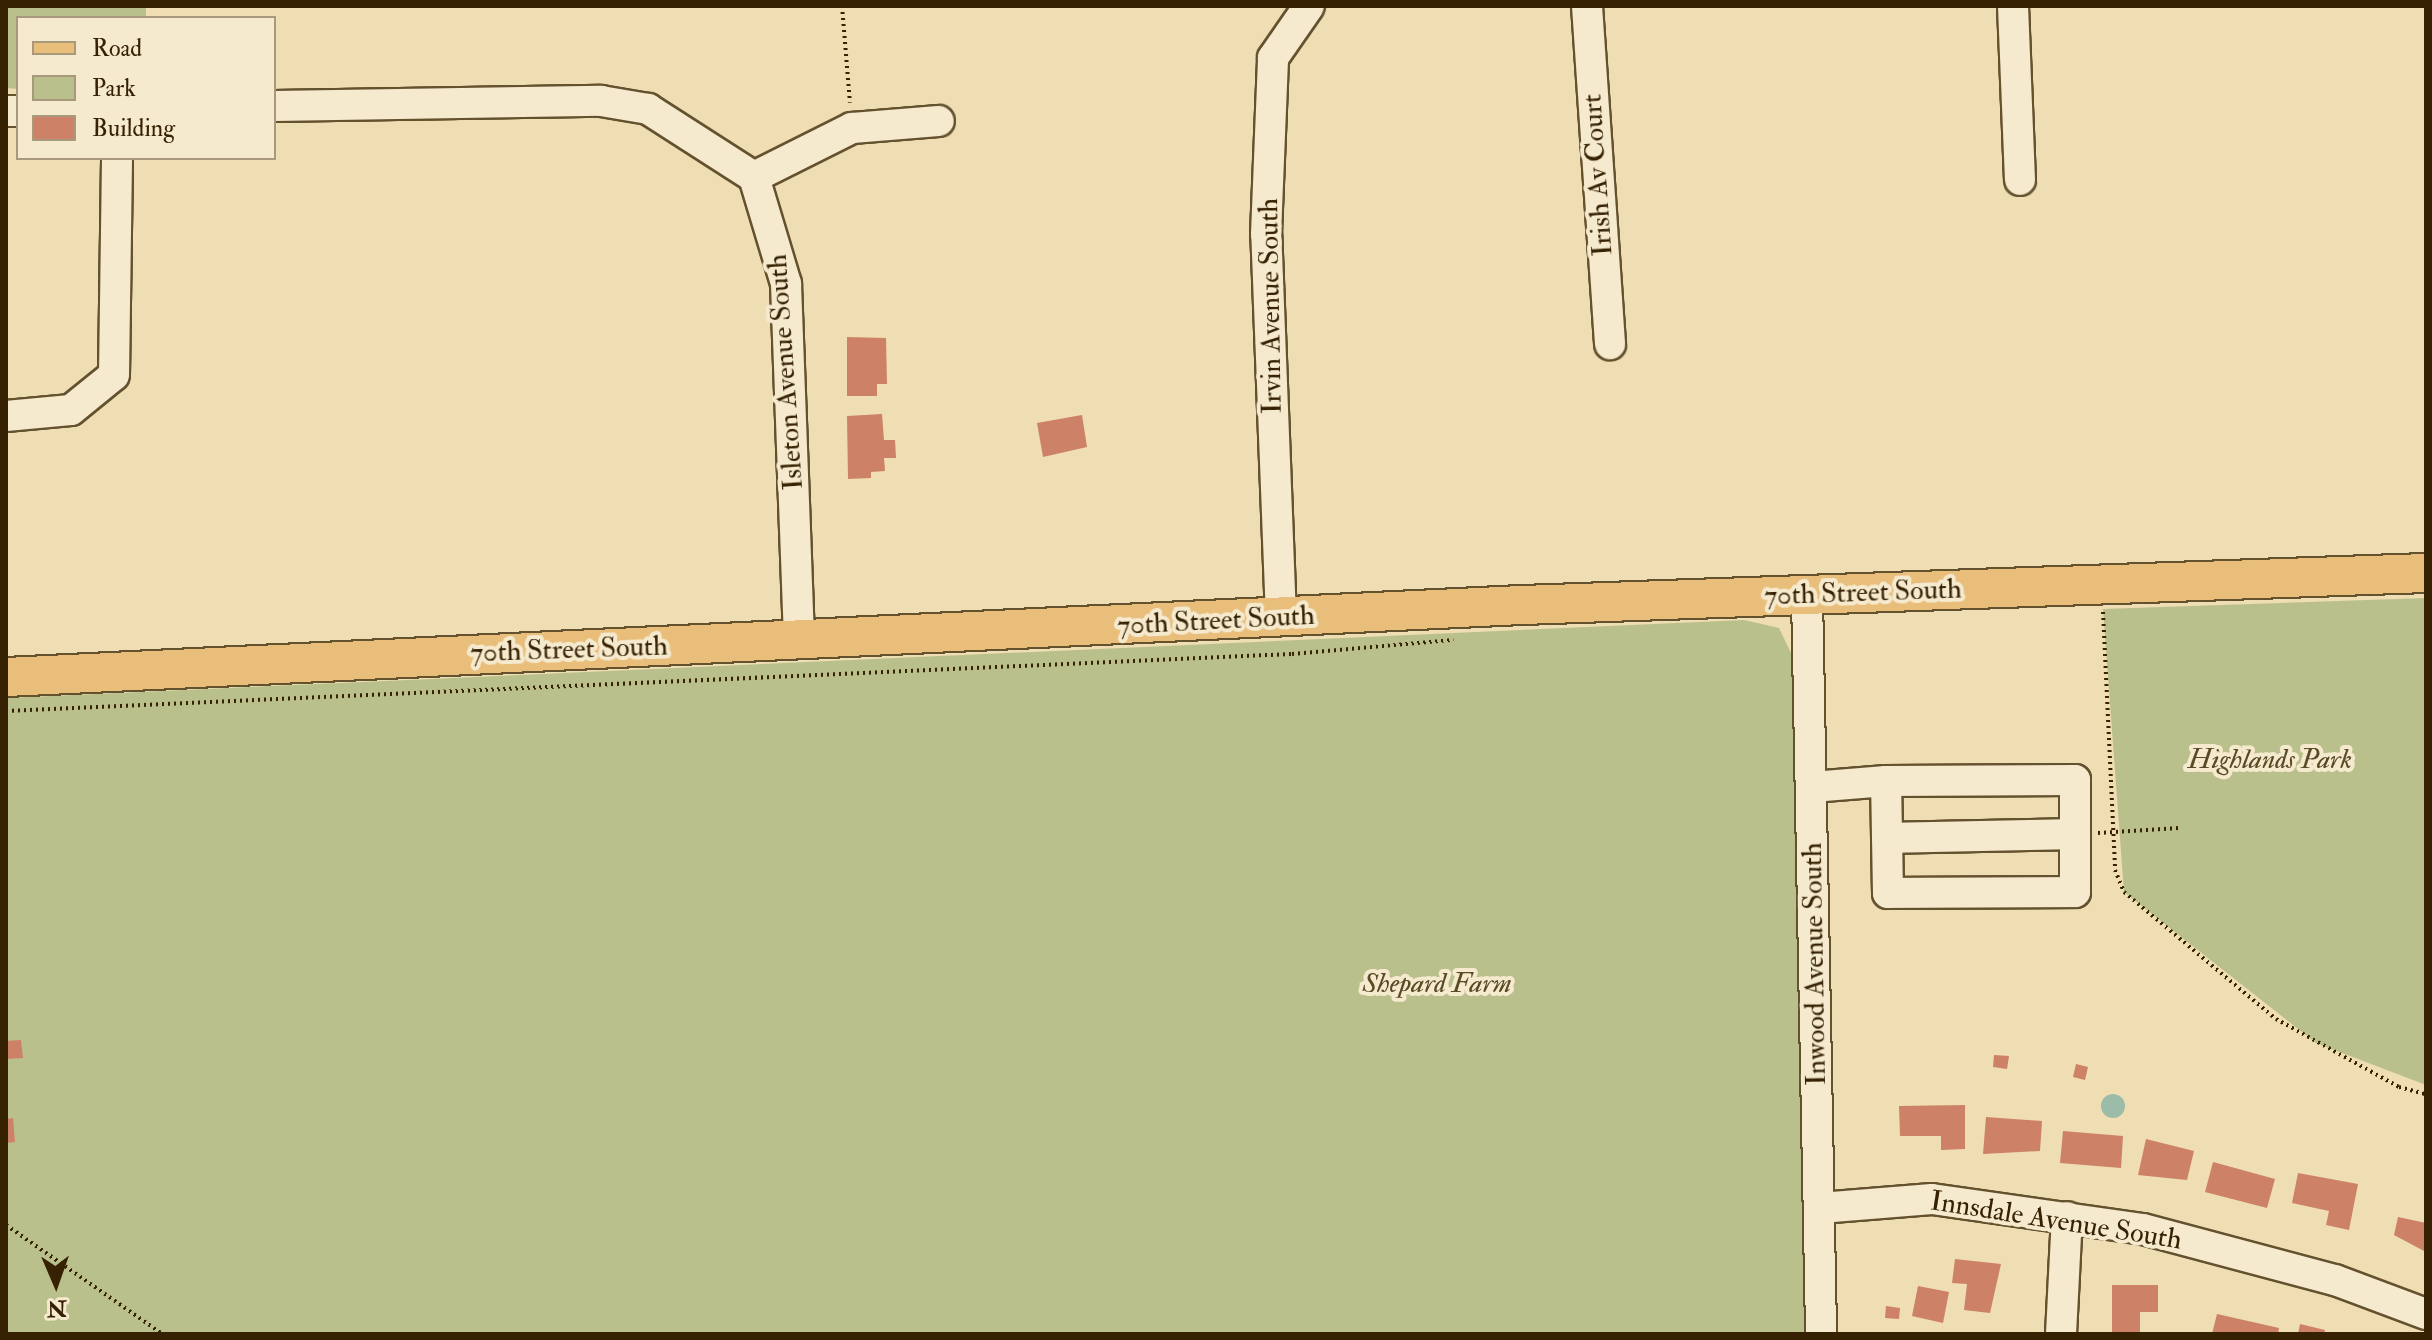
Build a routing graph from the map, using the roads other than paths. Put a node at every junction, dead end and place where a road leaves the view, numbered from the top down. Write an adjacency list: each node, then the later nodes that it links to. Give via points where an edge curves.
1 (1309, 6): 13 (street, Irvin Avenue South, via 1273,58 1266,234)
2 (1587, 6): 9 (street, Irish Av Court)
3 (2013, 6): 8 (street)
4 (276, 106): 7 (street, via 601,101 648,109)
5 (939, 121): 7 (street, via 852,128)
6 (117, 160): 10 (street, via 114,375 71,410)
7 (754, 177): 14 (street, Isleton Avenue South, via 786,284)
8 (2020, 180)
9 (1610, 344)
10 (6, 416)
11 (2426, 573): 12 (main road, 70th Street South)
12 (1807, 595): 13 (main road, 70th Street South); 17 (street, Inwood Avenue South)
13 (1281, 618): 14 (main road, 70th Street South)
14 (799, 641): 15 (main road, 70th Street South)
15 (6, 677)
16 (1886, 781): 17 (street); 18 (street, via 2075,780); 19 (street)
17 (1812, 787): 20 (street, Inwood Avenue South)
18 (2075, 834): 19 (street); 19 (street, via 2075,892 1888,893)
19 (1887, 838)
20 (1820, 1208): 21 (street, Innsdale Avenue South, via 1932,1199); 23 (street, Inwood Avenue South)
21 (2067, 1217): 22 (street, Innsdale Avenue South, via 2143,1229 2320,1276); 24 (street)
22 (2426, 1314)
23 (1821, 1334)
24 (2061, 1334)

